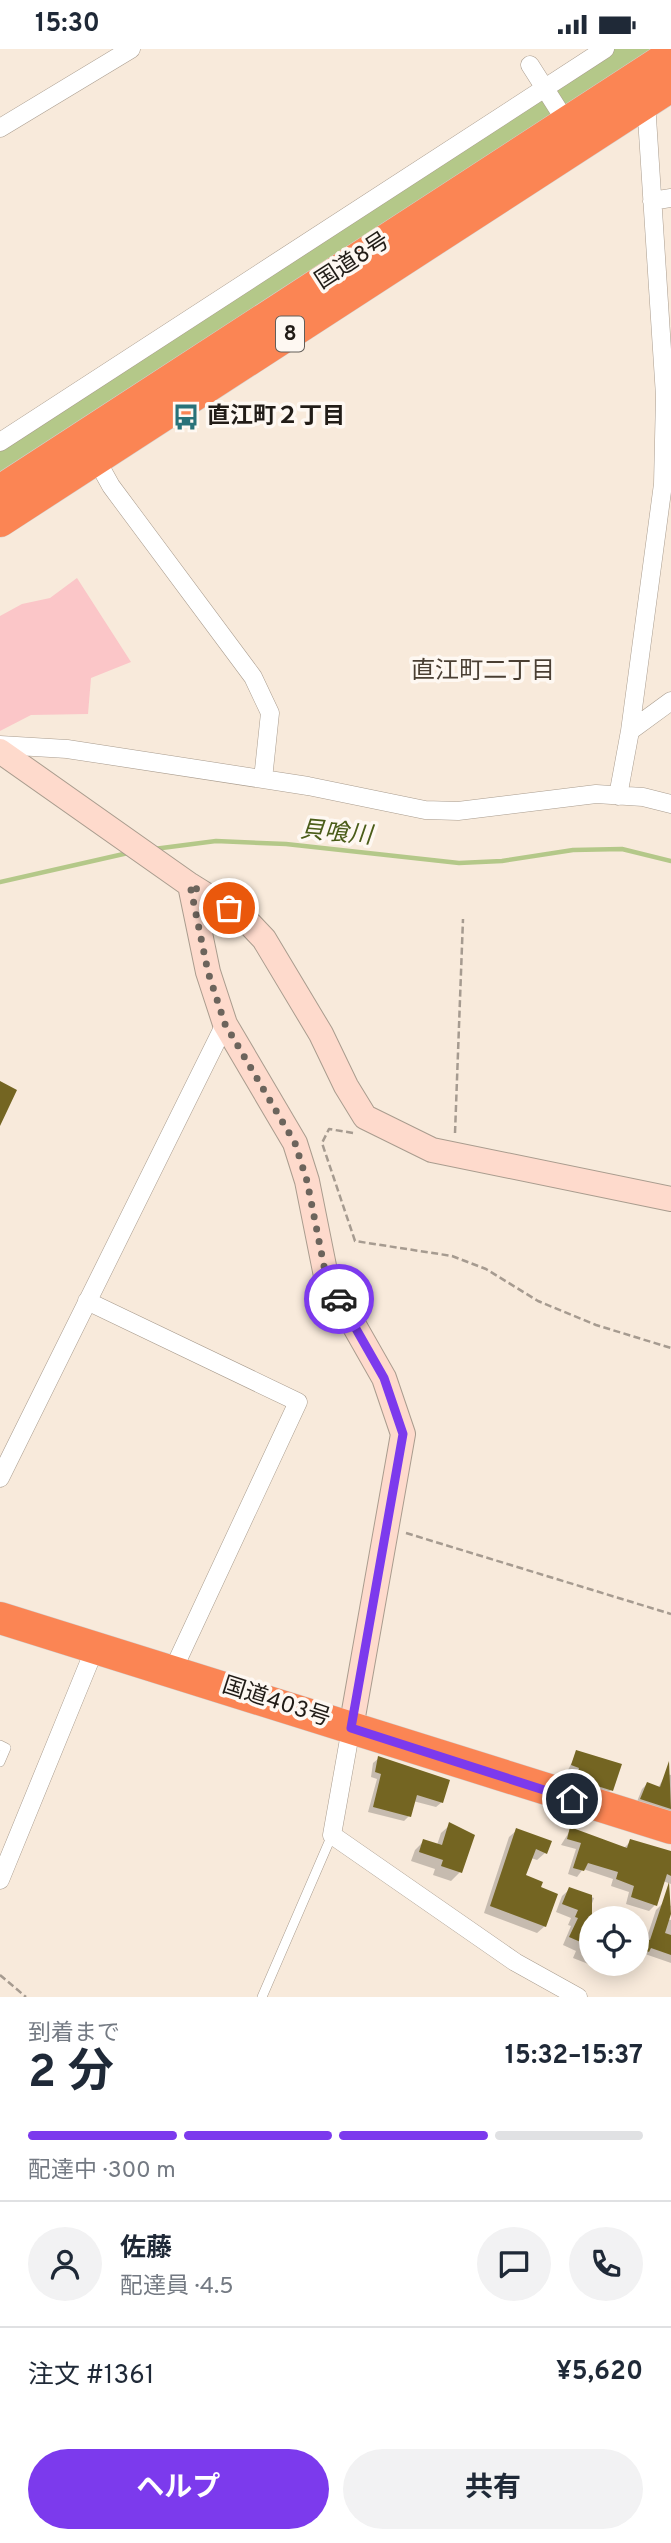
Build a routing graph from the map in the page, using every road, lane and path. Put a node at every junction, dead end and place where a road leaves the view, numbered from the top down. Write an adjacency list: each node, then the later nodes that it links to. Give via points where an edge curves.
1 (131, 49): 7 (street)
2 (605, 49): 5 (street)
3 (671, 55): 8 (highway, 国道8号 / 8)
4 (530, 65): 5 (street)
5 (544, 87): 8 (street); 12 (street)
6 (658, 94): 8 (highway, 国道8号 / 8); 10 (street)
7 (0, 128)
8 (574, 135): 13 (highway, 国道8号 / 8); 14 (highway, 国道8号 / 8)
9 (671, 198): 10 (street)
10 (652, 201): 11 (street)
11 (668, 420): 17 (street)
12 (0, 442)
13 (96, 459): 15 (highway, 国道8号 / 8); 20 (street, via 111,486 253,677 270,713)
14 (0, 491)
15 (0, 521)
16 (671, 701): 17 (street)
17 (630, 731): 21 (street)
18 (0, 745): 20 (street, via 67,748)
19 (0, 751): 23 (street)
20 (262, 779): 21 (street, via 436,810 596,794)
21 (618, 796): 22 (street)
22 (671, 804)
23 (188, 884): 25 (street); 26 (street, via 246,920 264,939 365,1117)
24 (463, 919): 27 (path)
25 (225, 1024): 29 (street); 32 (street, via 295,1143 326,1276 384,1378 403,1434)
26 (381, 1126): 27 (street); 30 (path, via 368,1136 329,1129 322,1143 355,1241 452,1256 486,1269 538,1301)
27 (454, 1155): 28 (street)
28 (671, 1199)
29 (87, 1301): 31 (street); 36 (street, via 298,1402)
30 (671, 1348)
31 (0, 1478)
32 (388, 1527): 33 (path); 37 (street)
33 (671, 1614)
34 (0, 1618): 35 (highway, 国道403号)
35 (95, 1648): 36 (highway, 国道403号); 42 (street)
36 (173, 1670): 37 (highway, 国道403号)
37 (351, 1728): 40 (highway, 国道403号); 41 (street)
38 (0, 1745): 39 (lane, via 6,1748)
39 (0, 1762)
40 (671, 1828)
41 (332, 1835): 45 (lane); 46 (street, via 515,1962)
42 (0, 1880)
43 (0, 1975): 44 (path)
44 (26, 1997)
45 (262, 1997)
46 (578, 1997)

